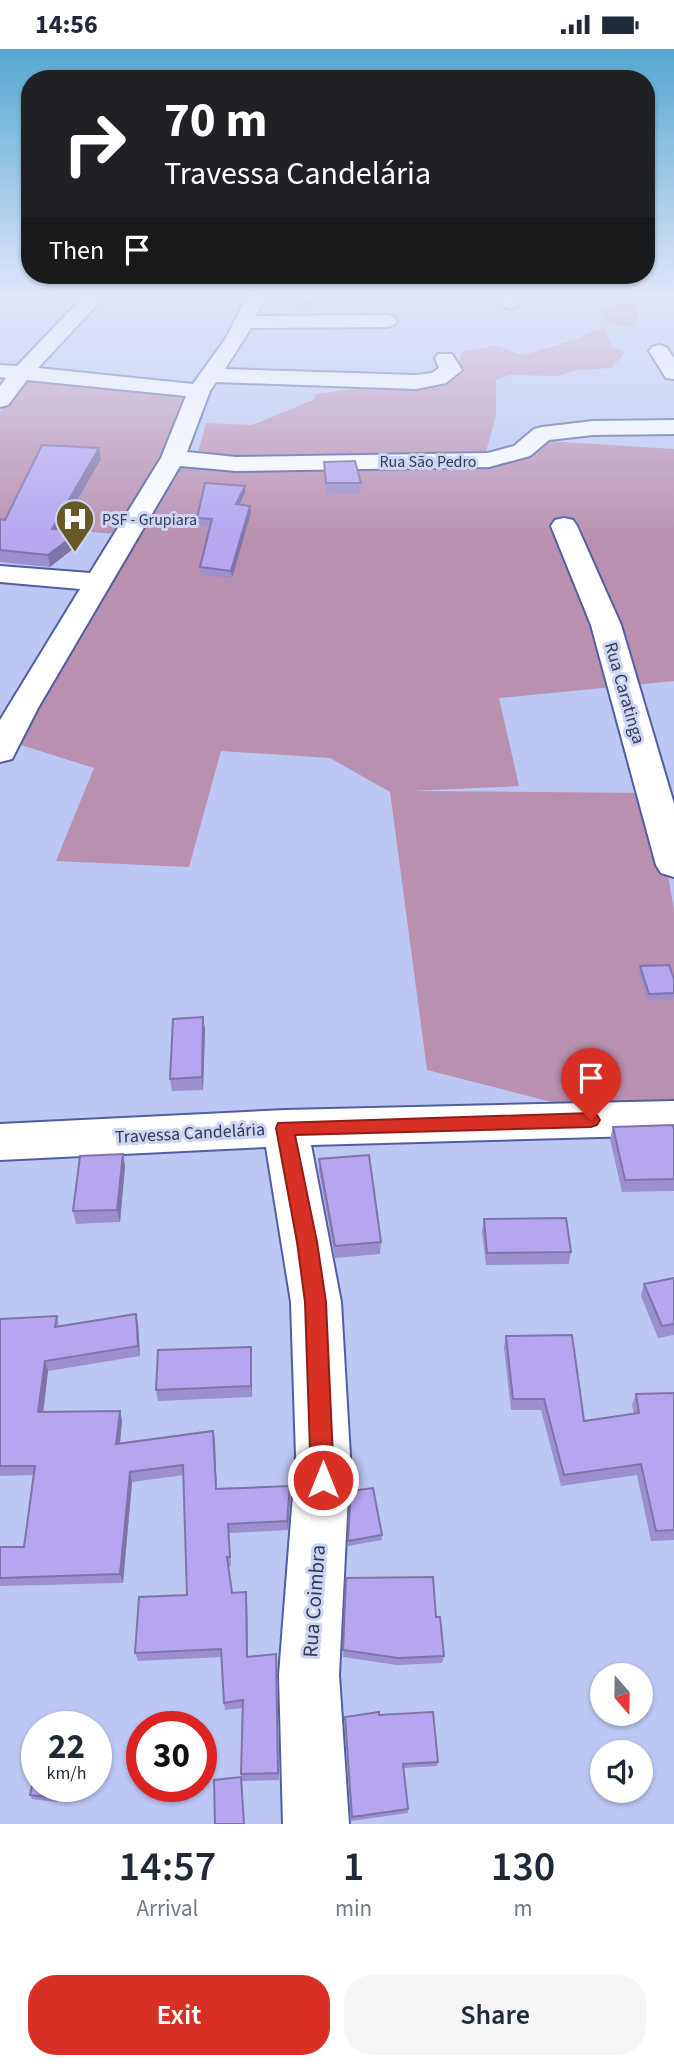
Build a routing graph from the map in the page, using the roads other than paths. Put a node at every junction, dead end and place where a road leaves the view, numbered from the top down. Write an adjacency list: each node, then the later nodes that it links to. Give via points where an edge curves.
1 (9, 377): 6 (street)
2 (96, 377): 5 (street)
3 (209, 377): 5 (street)
4 (438, 377): 5 (street, via 416,382)
5 (205, 383): 10 (street)
6 (0, 400)
7 (674, 407): 8 (street)
8 (632, 426): 9 (street, Rua São Pedro); 10 (street, Rua São Pedro, via 542,434 522,451 489,460 236,464)
9 (674, 427)
10 (173, 458): 13 (street)
11 (564, 526): 15 (street, Rua Caratinga, via 606,625)
12 (0, 575): 13 (street)
13 (98, 582): 14 (street)
14 (0, 752)
15 (674, 865)
16 (674, 1118): 17 (street, Travessa Candelária)
17 (285, 1128): 18 (street, Travessa Candelária); 19 (street, Rua Coimbra, via 316,1302 323,1456 309,1675)
18 (0, 1142)
19 (316, 1824)

